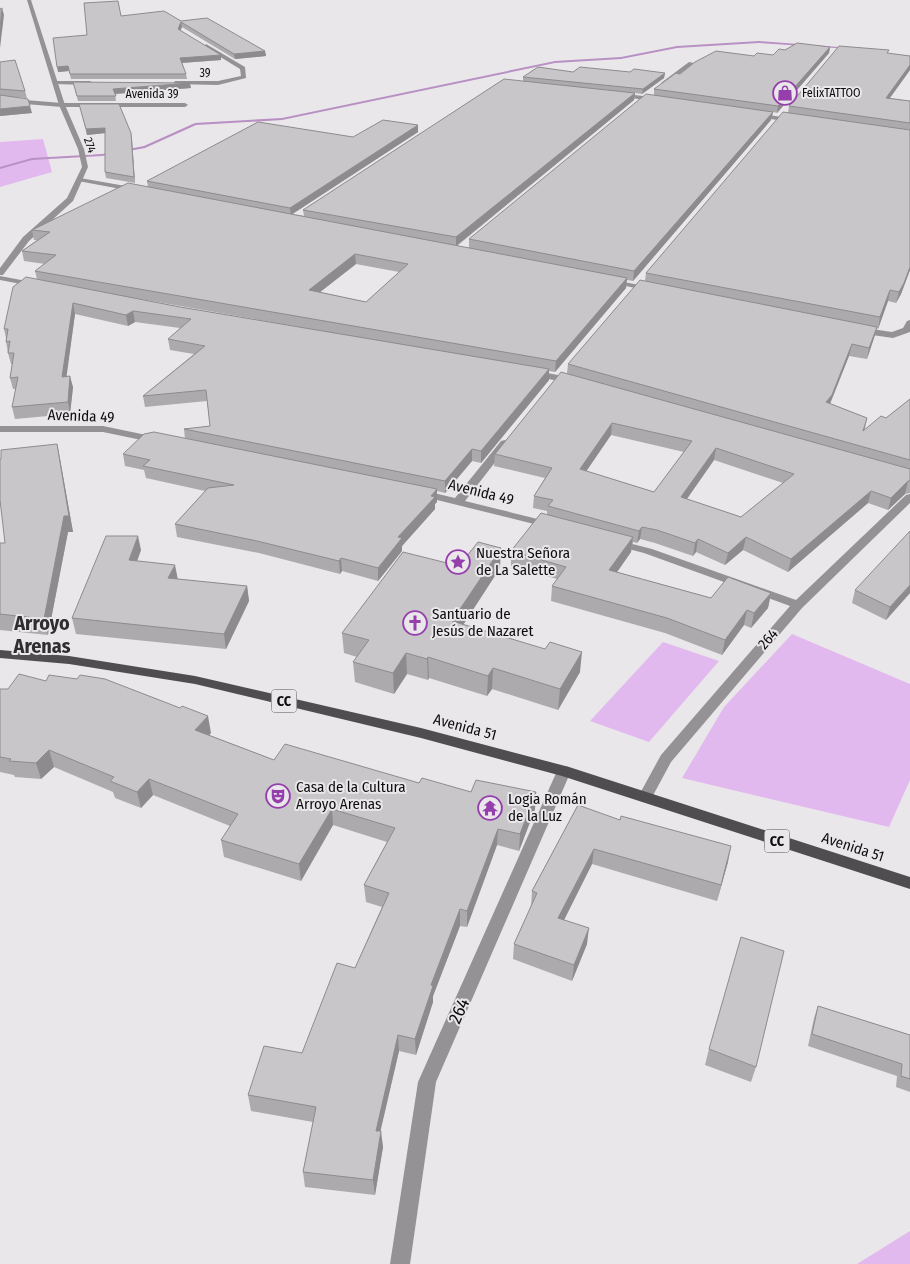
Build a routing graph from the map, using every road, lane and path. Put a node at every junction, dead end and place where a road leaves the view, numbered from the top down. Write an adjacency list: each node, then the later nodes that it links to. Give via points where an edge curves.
1 (29, 0): 6 (street, 274)
2 (197, 40): 5 (street, 39, via 243,68 244,77 218,83)
3 (691, 63): 7 (street)
4 (93, 83): 6 (street)
5 (170, 83)
6 (55, 84): 14 (street, 274)
7 (660, 86)
8 (652, 92): 10 (street)
9 (614, 94): 10 (street)
10 (644, 98): 12 (street); 13 (street)
11 (0, 100): 14 (street, Avenida 39)
12 (664, 101)
13 (636, 104)
14 (62, 105): 15 (street, Avenida 39); 20 (street, 274, via 84,157 85,167)
15 (185, 105)
16 (751, 114): 17 (street)
17 (784, 115): 18 (street); 19 (street)
18 (799, 121)
19 (774, 126)
20 (80, 180): 21 (street); 22 (street, 274, via 70,199 26,239)
21 (148, 192)
22 (0, 273)
23 (0, 278): 27 (street)
24 (599, 279): 26 (street)
25 (643, 279): 26 (street)
26 (636, 286): 28 (street); 29 (street)
27 (48, 287)
28 (655, 290)
29 (630, 294)
30 (910, 323): 31 (street, via 907,330 893,335)
31 (846, 328)
32 (520, 370): 33 (street)
33 (587, 385)
34 (0, 429): 36 (street, Avenida 49, via 103,429)
35 (508, 439): 39 (street)
36 (171, 443)
37 (411, 491): 39 (street, Avenida 49)
38 (910, 497): 42 (street, 264)
39 (459, 501): 40 (street, Avenida 49)
40 (563, 528)
41 (610, 541): 42 (street, via 648,551)
42 (798, 605): 45 (street, 264, via 666,759)
43 (0, 654): 44 (main road, Avenida 51 / CC, via 69,660 195,680 422,733)
44 (564, 771): 45 (main road, Avenida 51); 47 (street, 264, via 427,1082)
45 (645, 797): 46 (main road, Avenida 51 / CC)
46 (910, 882)
47 (400, 1264)

